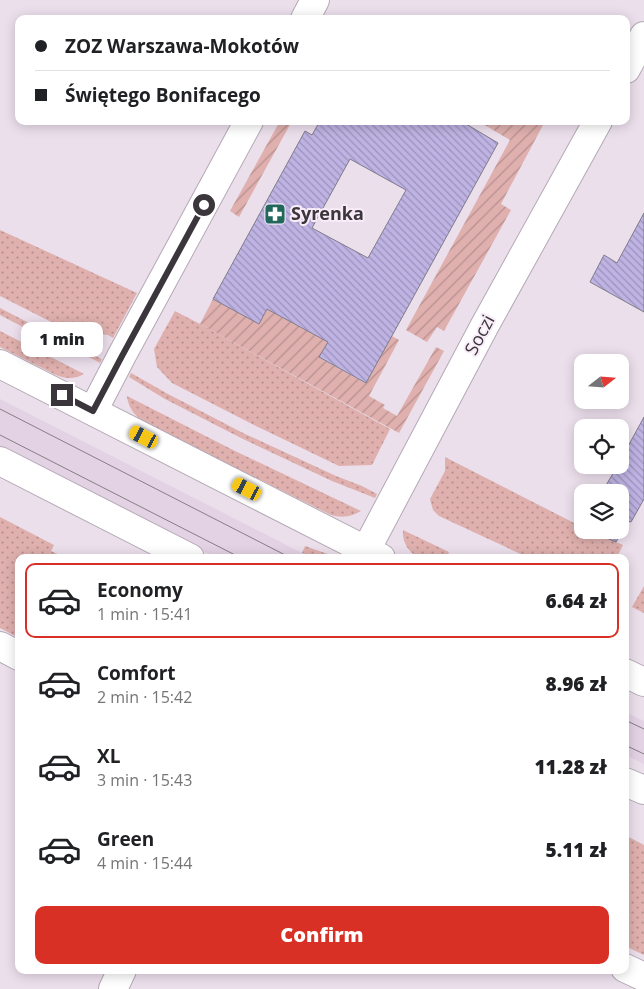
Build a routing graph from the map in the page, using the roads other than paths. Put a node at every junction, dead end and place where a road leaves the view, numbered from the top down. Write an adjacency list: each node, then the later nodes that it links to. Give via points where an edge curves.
1 (315, 0): 2 (street)
2 (307, 15)
3 (644, 36): 4 (street)
4 (630, 62)
5 (247, 125): 8 (street)
6 (596, 125): 11 (street, Soczi, via 485,325)
7 (0, 364): 8 (street)
8 (93, 411): 11 (street)
9 (0, 460): 10 (street)
10 (182, 554)
11 (374, 554)
12 (0, 646): 13 (street)
13 (15, 654)
14 (629, 675): 15 (street)
15 (644, 682)
16 (629, 784): 17 (street)
17 (644, 790)
18 (629, 970): 20 (street)
19 (120, 974): 21 (street)
20 (644, 978)
21 (112, 989)

